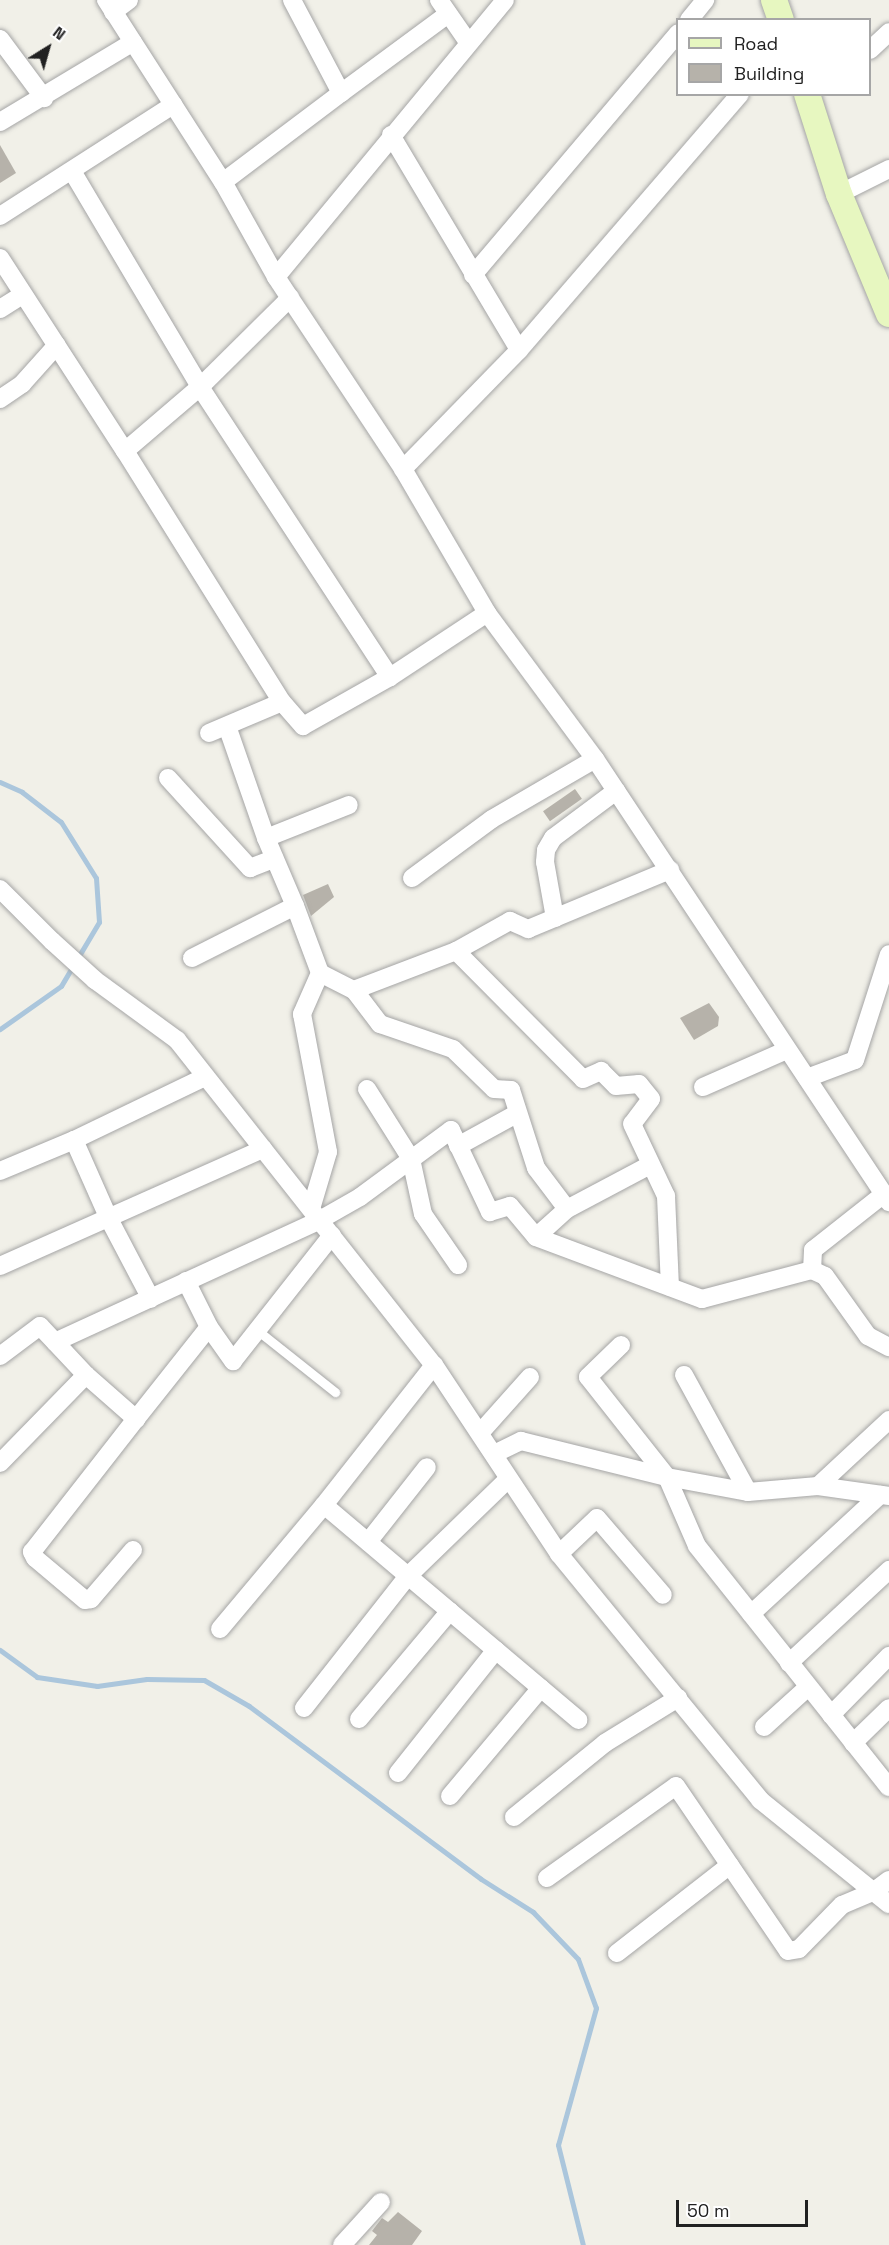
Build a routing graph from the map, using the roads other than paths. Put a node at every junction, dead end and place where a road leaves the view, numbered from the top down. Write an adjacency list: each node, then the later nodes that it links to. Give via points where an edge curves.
1 (129, 0): 6 (street)
2 (292, 0): 16 (street)
3 (505, 0): 14 (street)
4 (705, 0): 8 (street)
5 (774, 0): 9 (main road)
6 (110, 6): 13 (street)
7 (443, 7): 14 (street); 16 (street)
8 (691, 18)
9 (780, 18)
10 (889, 32): 15 (street)
11 (676, 35): 29 (street)
12 (0, 39): 19 (street)
13 (133, 42): 19 (street); 20 (street)
14 (468, 42): 22 (street)
15 (871, 49)
16 (341, 93): 25 (street)
17 (738, 96): 36 (street)
18 (808, 96): 26 (main road)
19 (44, 98): 21 (street)
20 (173, 105): 24 (street); 25 (street)
21 (0, 122)
22 (392, 135): 29 (street); 30 (street)
23 (889, 169): 26 (street)
24 (72, 171): 27 (street); 37 (street)
25 (223, 182): 30 (street)
26 (839, 194): 34 (main road)
27 (0, 216)
28 (0, 258): 31 (street)
29 (473, 275): 36 (street)
30 (276, 277): 32 (street)
31 (22, 295): 33 (street); 35 (street)
32 (290, 298): 37 (street); 40 (street)
33 (0, 309)
34 (889, 314)
35 (57, 345): 38 (street, via 22,384); 39 (street)
36 (519, 350): 40 (street)
37 (200, 387): 39 (street); 42 (street)
38 (0, 399)
39 (125, 451): 43 (street)
40 (403, 470): 41 (street)
41 (487, 613): 42 (street); 46 (street)
42 (390, 677): 43 (street, via 303,726)
43 (282, 702): 44 (street)
44 (227, 726): 45 (street); 50 (street)
45 (209, 734)
46 (595, 759): 48 (street); 53 (street, via 492,819)
47 (168, 778): 51 (street, via 250,868)
48 (616, 790): 52 (street); 56 (street, via 553,838 546,850)
49 (349, 805): 50 (street)
50 (266, 838): 51 (street)
51 (274, 859): 55 (street)
52 (669, 870): 56 (street); 62 (street)
53 (412, 878)
54 (0, 889): 63 (street, via 90,975 177,1040)
55 (295, 906): 59 (street); 60 (street)
56 (555, 918): 57 (street, via 528,929 510,921)
57 (456, 951): 61 (street); 72 (street, via 583,1079 601,1071 616,1086 639,1084 651,1099 632,1124)
58 (889, 954): 64 (street, via 855,1060)
59 (192, 958)
60 (320, 973): 61 (street); 76 (street, via 302,1014 328,1152)
61 (354, 990): 67 (street, via 380,1024 453,1049 494,1089 511,1090)
62 (787, 1050): 64 (street); 65 (street)
63 (205, 1077): 68 (street); 70 (street)
64 (807, 1078): 74 (street)
65 (703, 1087)
66 (367, 1089): 71 (street)
67 (518, 1113): 69 (street); 75 (street, via 536,1168)
68 (74, 1140): 73 (street); 77 (street)
69 (458, 1146): 71 (street, via 451,1130); 79 (street, via 490,1212 510,1206)
70 (263, 1149): 76 (street); 77 (street)
71 (411, 1159): 76 (street, via 360,1197); 80 (street, via 423,1214)
72 (650, 1165): 75 (street); 84 (street, via 666,1196)
73 (0, 1171)
74 (887, 1198): 82 (street, via 813,1250)
75 (567, 1209): 79 (street)
76 (315, 1215): 78 (street); 83 (street)
77 (109, 1219): 81 (street); 85 (street)
78 (332, 1234): 87 (street); 92 (street)
79 (536, 1237): 84 (street)
80 (458, 1265)
81 (0, 1266)
82 (812, 1270): 84 (street, via 702,1299); 90 (street, via 825,1276 868,1335)
83 (186, 1281): 85 (street); 86 (street)
84 (670, 1287)
85 (151, 1299): 88 (street)
86 (209, 1327): 87 (street, via 233,1361); 97 (street)
87 (257, 1330): 96 (lane)
88 (55, 1342): 91 (street, via 40,1326); 93 (street)
89 (621, 1345): 103 (street, via 588,1377)
90 (889, 1347)
91 (0, 1356)
92 (434, 1365): 99 (street); 108 (street)
93 (86, 1375): 97 (street); 101 (street)
94 (684, 1375): 106 (street)
95 (530, 1377): 99 (street)
96 (335, 1392)
97 (136, 1419): 110 (street, via 32,1552 85,1600 91,1599)
98 (889, 1420): 105 (street)
99 (480, 1433): 100 (street)
100 (494, 1454): 103 (street, via 521,1441); 104 (street)
101 (0, 1462)
102 (427, 1467): 109 (street)
103 (667, 1477): 106 (street); 116 (street, via 697,1546)
104 (508, 1479): 111 (street); 113 (street)
105 (818, 1486): 106 (street); 107 (street)
106 (748, 1492)
107 (885, 1495): 116 (street)
108 (324, 1505): 109 (street); 117 (street)
109 (368, 1542): 113 (street)
110 (133, 1550)
111 (559, 1554): 114 (street, via 597,1518); 123 (street)
112 (889, 1570): 120 (street)
113 (408, 1576): 115 (street); 124 (street)
114 (663, 1594)
115 (450, 1611): 118 (street); 127 (street)
116 (751, 1614): 120 (street)
117 (220, 1629)
118 (496, 1650): 122 (street); 131 (street)
119 (889, 1656): 126 (street)
120 (789, 1663): 121 (street)
121 (808, 1687): 126 (street); 129 (street)
122 (540, 1688): 128 (street); 133 (street)
123 (678, 1698): 134 (street, via 605,1743); 138 (street, via 760,1800)
124 (304, 1708)
125 (889, 1708): 130 (street)
126 (831, 1715): 130 (street)
127 (359, 1719)
128 (578, 1720)
129 (764, 1727)
130 (853, 1743): 132 (street)
131 (399, 1773)
132 (889, 1787)
133 (450, 1796)
134 (513, 1817)
135 (730, 1865): 136 (street, via 676,1786); 138 (street, via 788,1951 799,1949 842,1905); 140 (street)
136 (547, 1878)
137 (889, 1880): 138 (street)
138 (873, 1892): 139 (street)
139 (889, 1904)
140 (617, 1953)
141 (381, 2202): 142 (street)
142 (350, 2242)

